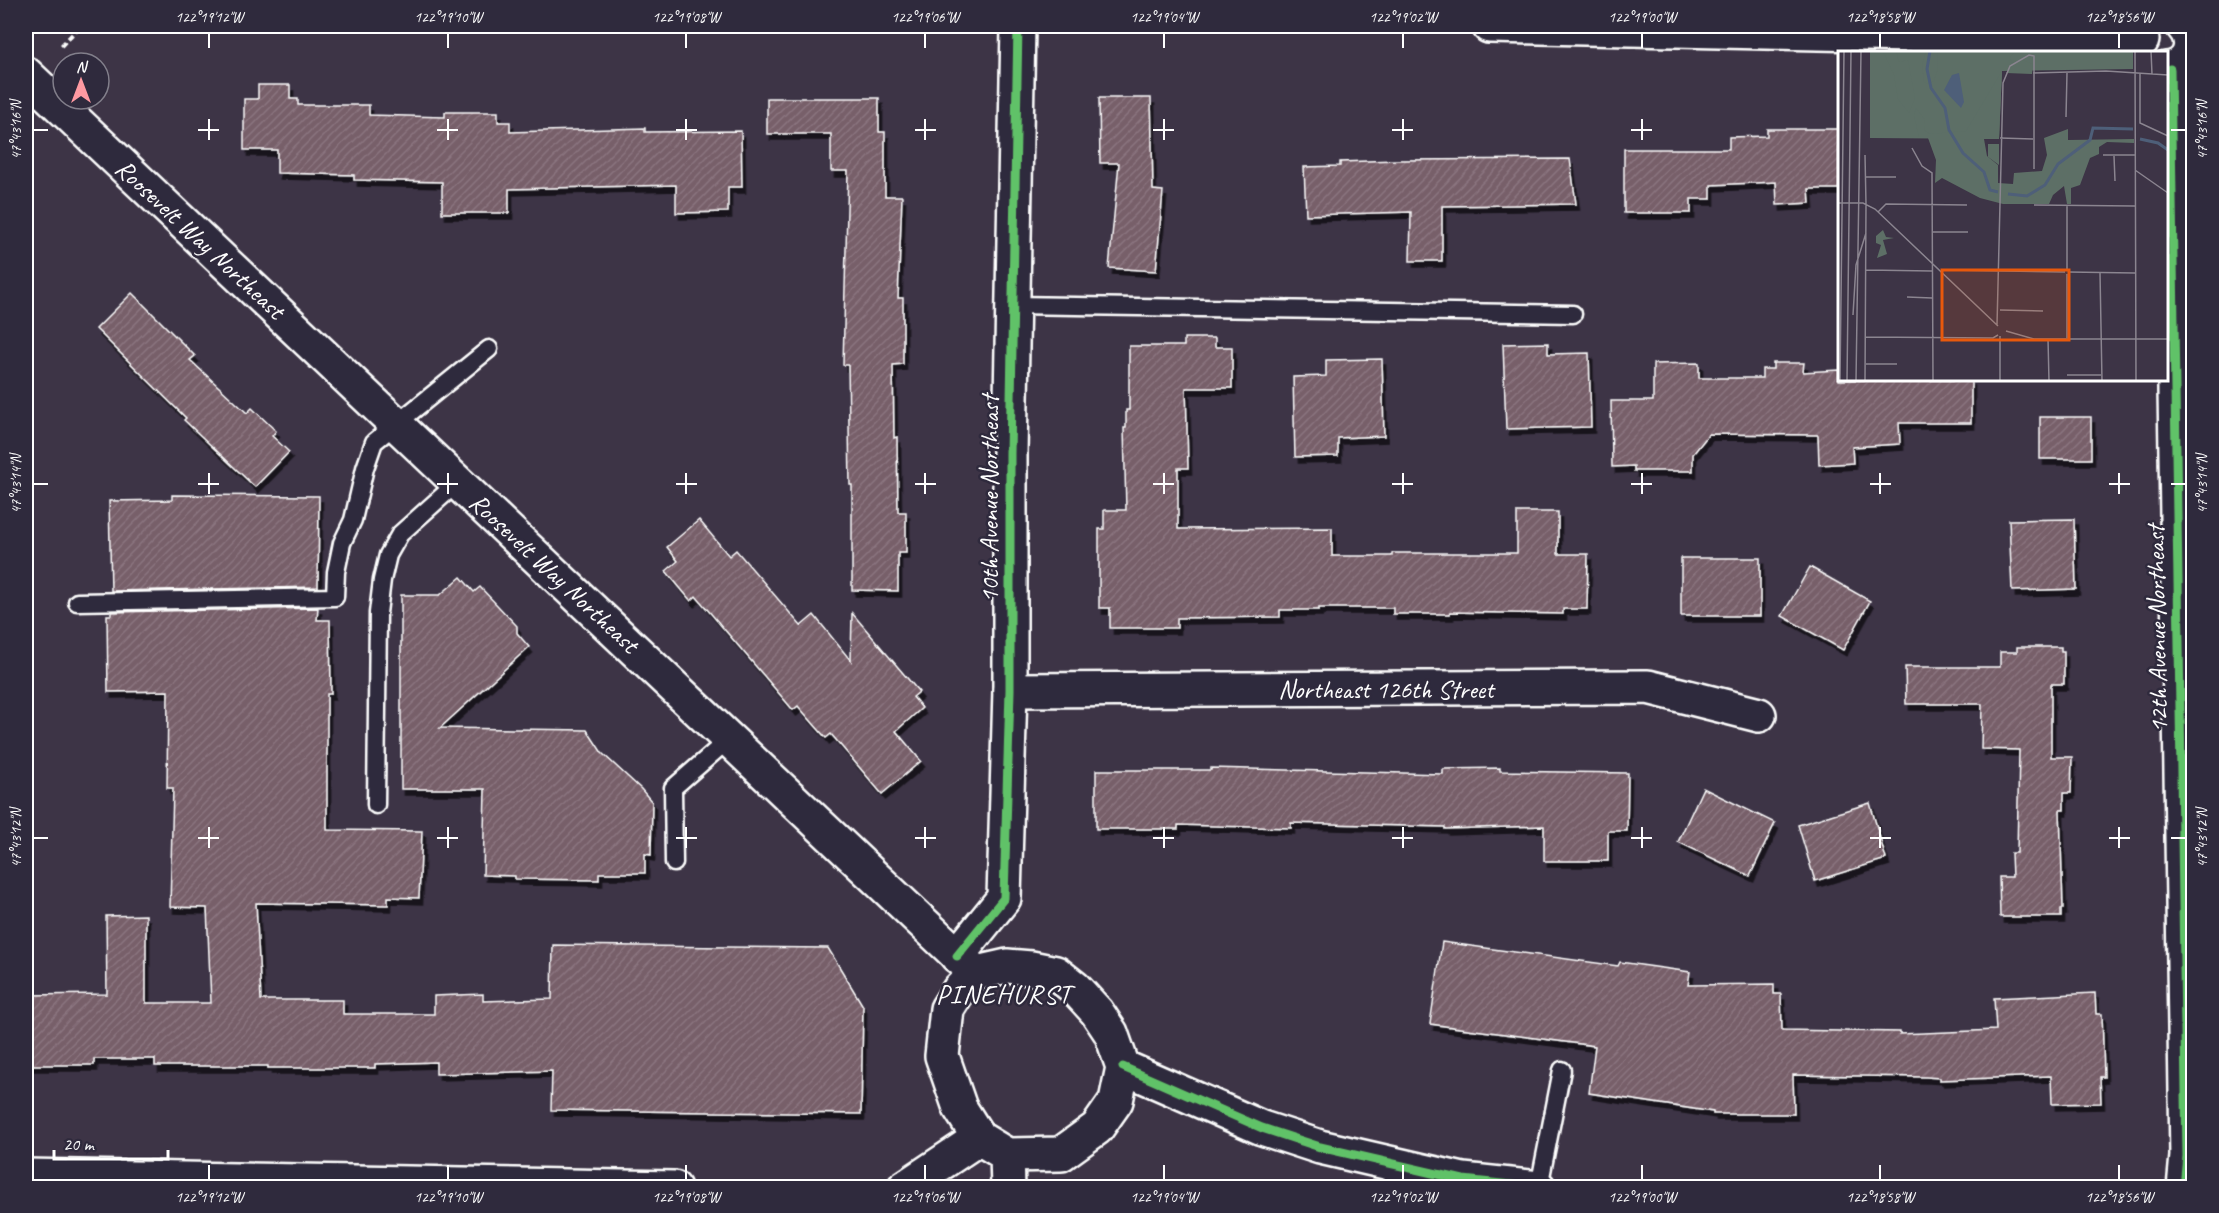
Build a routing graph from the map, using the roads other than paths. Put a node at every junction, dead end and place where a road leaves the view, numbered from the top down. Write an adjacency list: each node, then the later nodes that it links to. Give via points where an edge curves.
1 (1018, 26): 7 (street, 10th Avenue Northeast)
2 (1489, 26): 4 (street)
3 (2189, 38): 5 (street, via 2189,56 2184,63)
4 (2154, 51)
5 (2168, 57)
6 (26, 74): 11 (street, Roosevelt Way Northeast)
7 (1012, 304): 8 (lane); 14 (street, 10th Avenue Northeast)
8 (1573, 314)
9 (489, 349): 11 (lane)
10 (2164, 381): 31 (street, 12th Avenue Northeast, via 2187,1156)
11 (396, 424): 12 (street, Roosevelt Way Northeast); 13 (lane, via 374,442 353,520 342,543 335,597)
12 (458, 482): 16 (street, Roosevelt Way Northeast); 17 (lane, via 400,534 388,555 378,613)
13 (77, 602)
14 (1010, 690): 15 (street, Northeast 126th Street, via 1648,687); 19 (street, 10th Avenue Northeast, via 1004,898)
15 (1759, 715)
16 (729, 739): 18 (lane, via 673,788); 19 (street, Roosevelt Way Northeast)
17 (375, 805)
18 (674, 863)
19 (967, 965): 20 (street, via 1056,973 1075,988 1112,1033); 22 (street, via 959,990 947,1009 942,1056 960,1108)
20 (1123, 1067): 23 (street, via 1116,1101 1097,1128 1061,1154); 27 (street, via 1262,1128 1320,1147 1464,1180)
21 (1562, 1070): 27 (lane)
22 (979, 1138): 23 (street); 29 (street)
23 (1007, 1155): 30 (street)
24 (26, 1176): 25 (street)
25 (449, 1186): 26 (street)
26 (593, 1187): 28 (street)
27 (1539, 1187)
28 (674, 1188)
29 (904, 1188)
30 (1008, 1188)
31 (2184, 1188)

